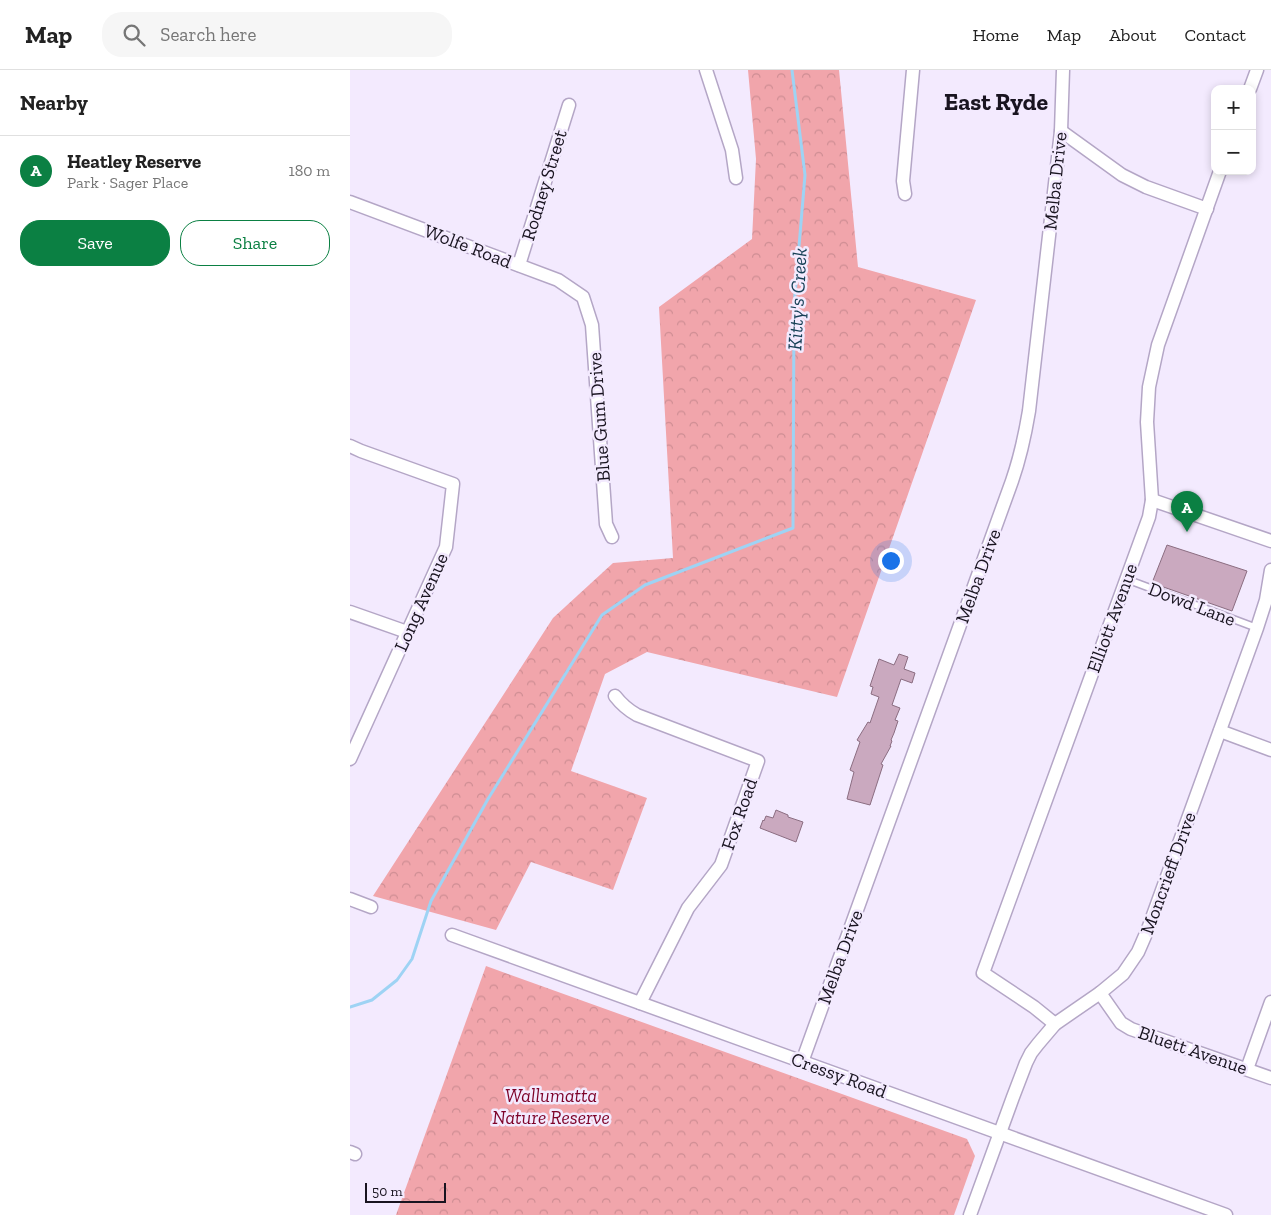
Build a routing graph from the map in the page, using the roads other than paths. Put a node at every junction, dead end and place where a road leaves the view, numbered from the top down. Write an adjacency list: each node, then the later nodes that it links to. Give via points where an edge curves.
1 (706, 70): 9 (street, via 732,150)
2 (913, 70): 10 (street)
3 (1063, 70): 7 (street, Melba Drive)
4 (1257, 70): 5 (street)
5 (1251, 85)
6 (569, 105): 13 (street, Rodney Street)
7 (1061, 131): 12 (street, via 1122,176); 35 (street, Melba Drive, via 1029,411 1020,457)
8 (1219, 175): 12 (street, Elliott Avenue)
9 (736, 178)
10 (905, 194)
11 (350, 202): 13 (street, Wolfe Road)
12 (1207, 209): 16 (street, Elliott Avenue, via 1158,345 1149,387 1147,422)
13 (518, 266): 14 (street, Wolfe Road, via 558,280)
14 (584, 297): 17 (street, Blue Gum Drive, via 592,325 606,524)
15 (350, 446): 23 (street, Long Avenue, via 453,484 446,547)
16 (1152, 500): 18 (street); 20 (street, Elliott Avenue)
17 (612, 537)
18 (1271, 541)
19 (1271, 570): 22 (street, Moncrieff Drive)
20 (1126, 579): 22 (lane, Dowd Lane); 34 (street, Elliott Avenue, via 982,973)
21 (350, 612): 23 (street)
22 (1257, 628): 25 (street, Moncrieff Drive)
23 (408, 632): 27 (street, Long Avenue)
24 (615, 696): 33 (street, Fox Road, via 638,716 758,760 721,865 688,908)
25 (1220, 731): 26 (street); 31 (street, Moncrieff Drive, via 1138,952 1123,974)
26 (1271, 750)
27 (351, 755)
28 (350, 899): 29 (street)
29 (371, 907)
30 (452, 935): 33 (street, Cressy Road)
31 (1100, 993): 34 (street, Moncrieff Drive); 36 (street, Bluett Avenue, via 1121,1023 1131,1029)
32 (1271, 1002): 36 (street)
33 (640, 1003): 35 (street, Cressy Road)
34 (1055, 1024): 38 (street, Moncrieff Drive, via 1026,1063)
35 (802, 1062): 38 (street, Cressy Road)
36 (1247, 1069): 37 (street, Bluett Avenue)
37 (1271, 1078)
38 (1000, 1134): 39 (street, Moncrieff Drive); 40 (street, Cressy Road)
39 (970, 1215)
40 (1226, 1215)

